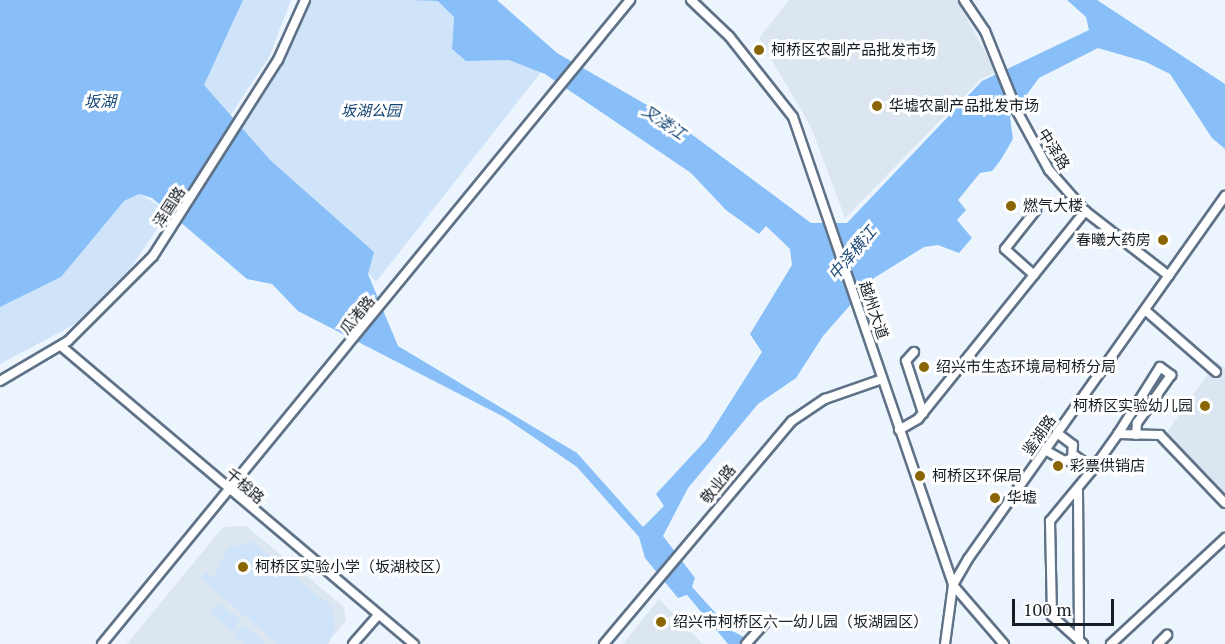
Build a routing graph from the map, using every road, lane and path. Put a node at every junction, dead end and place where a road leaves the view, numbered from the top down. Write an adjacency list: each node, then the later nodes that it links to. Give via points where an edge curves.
1 (305, 0): 11 (street, 泽国路, via 278,60 170,232 119,295)
2 (630, 0): 25 (street, 瓜渚路)
3 (691, 0): 14 (street, 越州大道, via 729,36 793,117)
4 (964, 0): 7 (street, 中泽路, via 985,31 1018,113 1043,160)
5 (1225, 196): 9 (street, 鉴湖路)
6 (1036, 210): 8 (street, via 1005,249)
7 (1085, 211): 8 (street); 9 (street, 中泽路)
8 (1034, 275): 16 (street)
9 (1169, 276): 10 (street, 鉴湖路)
10 (1145, 310): 13 (street); 18 (street, 鉴湖路)
11 (61, 346): 15 (street, 泽国路); 25 (street, 千梭路)
12 (914, 352): 16 (street, via 906,362)
13 (1216, 372)
14 (882, 379): 17 (street, 越州大道); 36 (street, 敬业路, via 825,399 792,421)
15 (0, 381)
16 (923, 413): 17 (street)
17 (899, 430): 28 (street, 越州大道)
18 (1057, 433): 21 (street, 鉴湖路); 22 (street, via 1072,445)
19 (1118, 434): 20 (street); 20 (street, via 1160,367 1171,375 1137,423); 23 (street)
20 (1136, 435): 26 (street, via 1160,435)
21 (1045, 450): 22 (street, via 1065,461); 28 (street, 鉴湖路)
22 (1074, 455): 23 (street)
23 (1093, 469): 24 (street)
24 (1078, 489): 32 (street); 32 (street, via 1050,521 1052,616)
25 (230, 490): 29 (street, 千梭路); 33 (street, 瓜渚路)
26 (1225, 502)
27 (1225, 538): 40 (street)
28 (953, 585): 38 (street, 鉴湖路); 39 (street, 越州大道)
29 (378, 615): 34 (street); 35 (street, 千梭路)
30 (764, 624): 37 (street)
31 (1167, 635): 41 (street)
32 (1081, 642)
33 (102, 644)
34 (353, 644)
35 (414, 644)
36 (604, 644)
37 (746, 644)
38 (945, 644)
39 (1004, 644)
40 (1111, 644)
41 (1158, 644)

